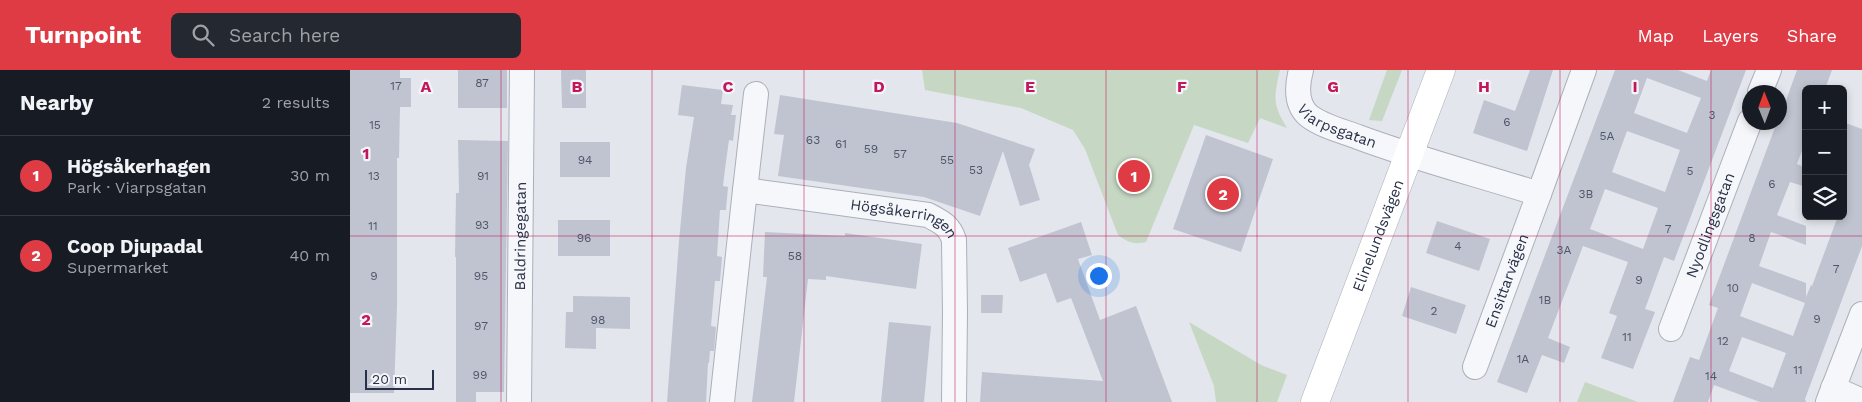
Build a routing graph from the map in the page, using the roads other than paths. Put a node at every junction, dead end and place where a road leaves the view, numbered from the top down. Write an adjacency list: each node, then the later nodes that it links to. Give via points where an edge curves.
1 (522, 70): 17 (street, Baldringegatan)
2 (1301, 70): 9 (street, Viarpsgatan, via 1297,89 1299,100 1309,116 1374,143)
3 (1440, 70): 9 (street, Elinelundsvägen)
4 (1584, 70): 11 (street, Ensittarvägen)
5 (1769, 70): 6 (street)
6 (1763, 85)
7 (756, 94): 10 (street)
8 (1747, 130): 13 (street, Nyodlingsgatan)
9 (1409, 153): 11 (street); 20 (street, Elinelundsvägen)
10 (745, 190): 18 (street); 19 (street, Högsåkerringen, via 928,215 951,230 954,240)
11 (1539, 194): 14 (street, Ensittarvägen)
12 (1862, 314): 15 (street)
13 (1671, 330)
14 (1475, 367)
15 (1831, 395): 16 (street)
16 (1862, 400)
17 (519, 402)
18 (722, 402)
19 (954, 402)
20 (1315, 402)

